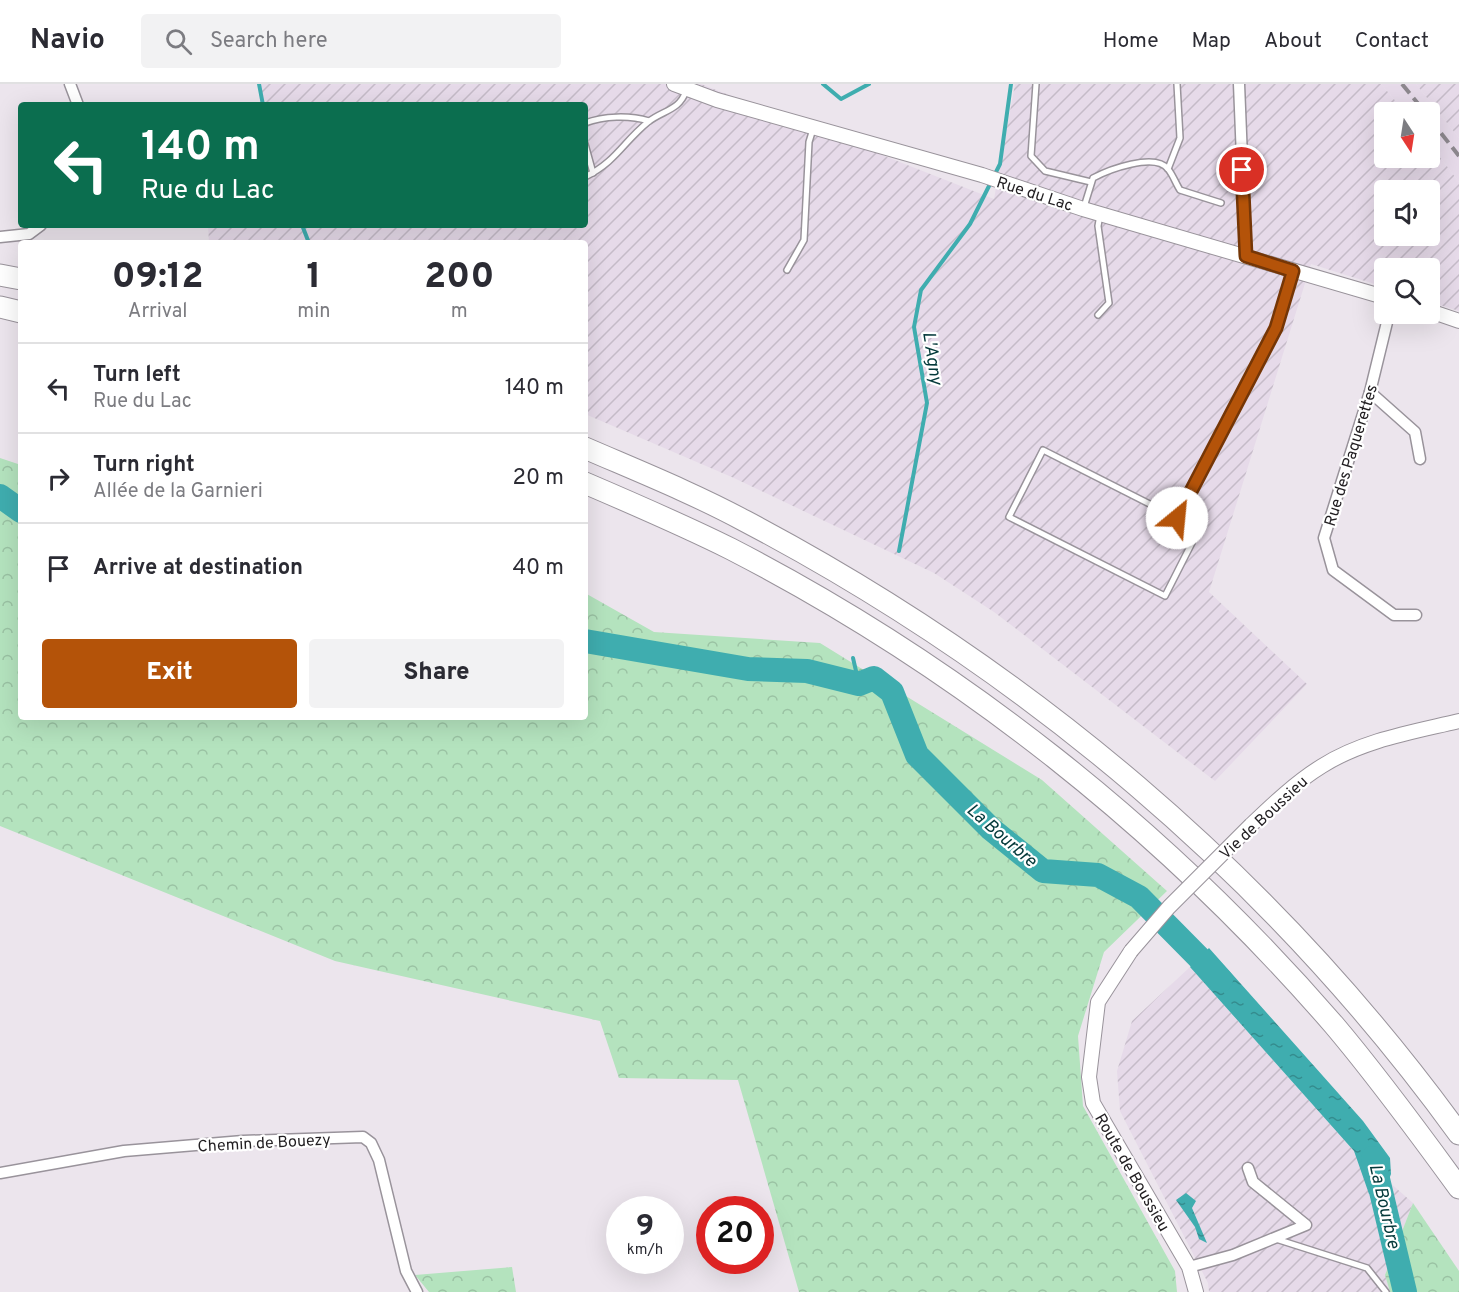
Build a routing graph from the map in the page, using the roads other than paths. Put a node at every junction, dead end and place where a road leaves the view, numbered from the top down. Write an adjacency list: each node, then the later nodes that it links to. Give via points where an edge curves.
1 (70, 84): 6 (street)
2 (1036, 84): 14 (lane, via 1031,156 1045,171)
3 (1177, 84): 11 (lane, via 1180,138)
4 (1239, 84): 20 (street)
5 (681, 86): 8 (lane, Rue du Lac, via 678,106); 9 (street, Rue du Lac)
6 (77, 102)
7 (588, 122): 8 (lane, via 636,117)
8 (649, 122): 12 (lane, Rue du Lac, via 605,167)
9 (814, 128): 16 (street, Rue du Lac, via 982,175); 21 (lane, via 809,142 804,240)
10 (588, 155): 12 (lane)
11 (1168, 169): 14 (lane, via 1143,162 1109,171); 15 (lane, via 1180,190)
12 (593, 173): 13 (lane, Rue du Lac)
13 (588, 176)
14 (1091, 182): 16 (lane)
15 (1221, 203)
16 (1083, 209): 17 (street, Rue du Lac)
17 (1101, 214): 20 (street, Rue du Lac); 29 (lane, via 1098,226 1109,303)
18 (37, 228): 19 (street, via 28,234)
19 (0, 237)
20 (1246, 256): 22 (street, Rue du Lac)
21 (787, 270)
22 (1293, 271): 25 (street, Rue du Lac); 36 (lane, via 1276,328)
23 (0, 275): 24 (highway)
24 (18, 278)
25 (1374, 294)
26 (0, 307): 27 (highway)
27 (18, 311)
28 (1440, 314): 30 (street)
29 (1098, 315)
30 (1459, 321)
31 (1387, 324): 32 (street, Rue des Paquerettes)
32 (1370, 392): 34 (street, via 1415,432); 37 (street, Rue des Paquerettes, via 1324,538 1333,570 1394,615)
33 (588, 449): 40 (highway, via 743,520 851,580 977,660 1110,761 1180,822 1320,962)
34 (1420, 459)
35 (588, 484): 43 (highway, via 731,549 842,611 964,690 1097,791 1167,853 1293,979 1401,1108)
36 (1177, 518): 36 (lane, via 1199,529 1165,596 1009,517 1043,450)
37 (1416, 615)
38 (1459, 721): 39 (street, Vie de Boussieu, bridge, via 1347,752 1303,779 1251,825)
39 (1131, 951): 45 (street, Route de Boussieu, via 1098,1002 1089,1061 1090,1086 1094,1103)
40 (1459, 1134)
41 (1248, 1168): 44 (street, via 1253,1182 1306,1225)
42 (0, 1173): 46 (street, Chemin de Bouezy, via 124,1151 363,1137 371,1143 379,1160 406,1271)
43 (1459, 1188)
44 (1276, 1239): 45 (street, via 1233,1256); 48 (lane, via 1367,1269)
45 (1189, 1267): 47 (street, Route de Boussieu)
46 (417, 1292)
47 (1196, 1292)
48 (1386, 1292)

